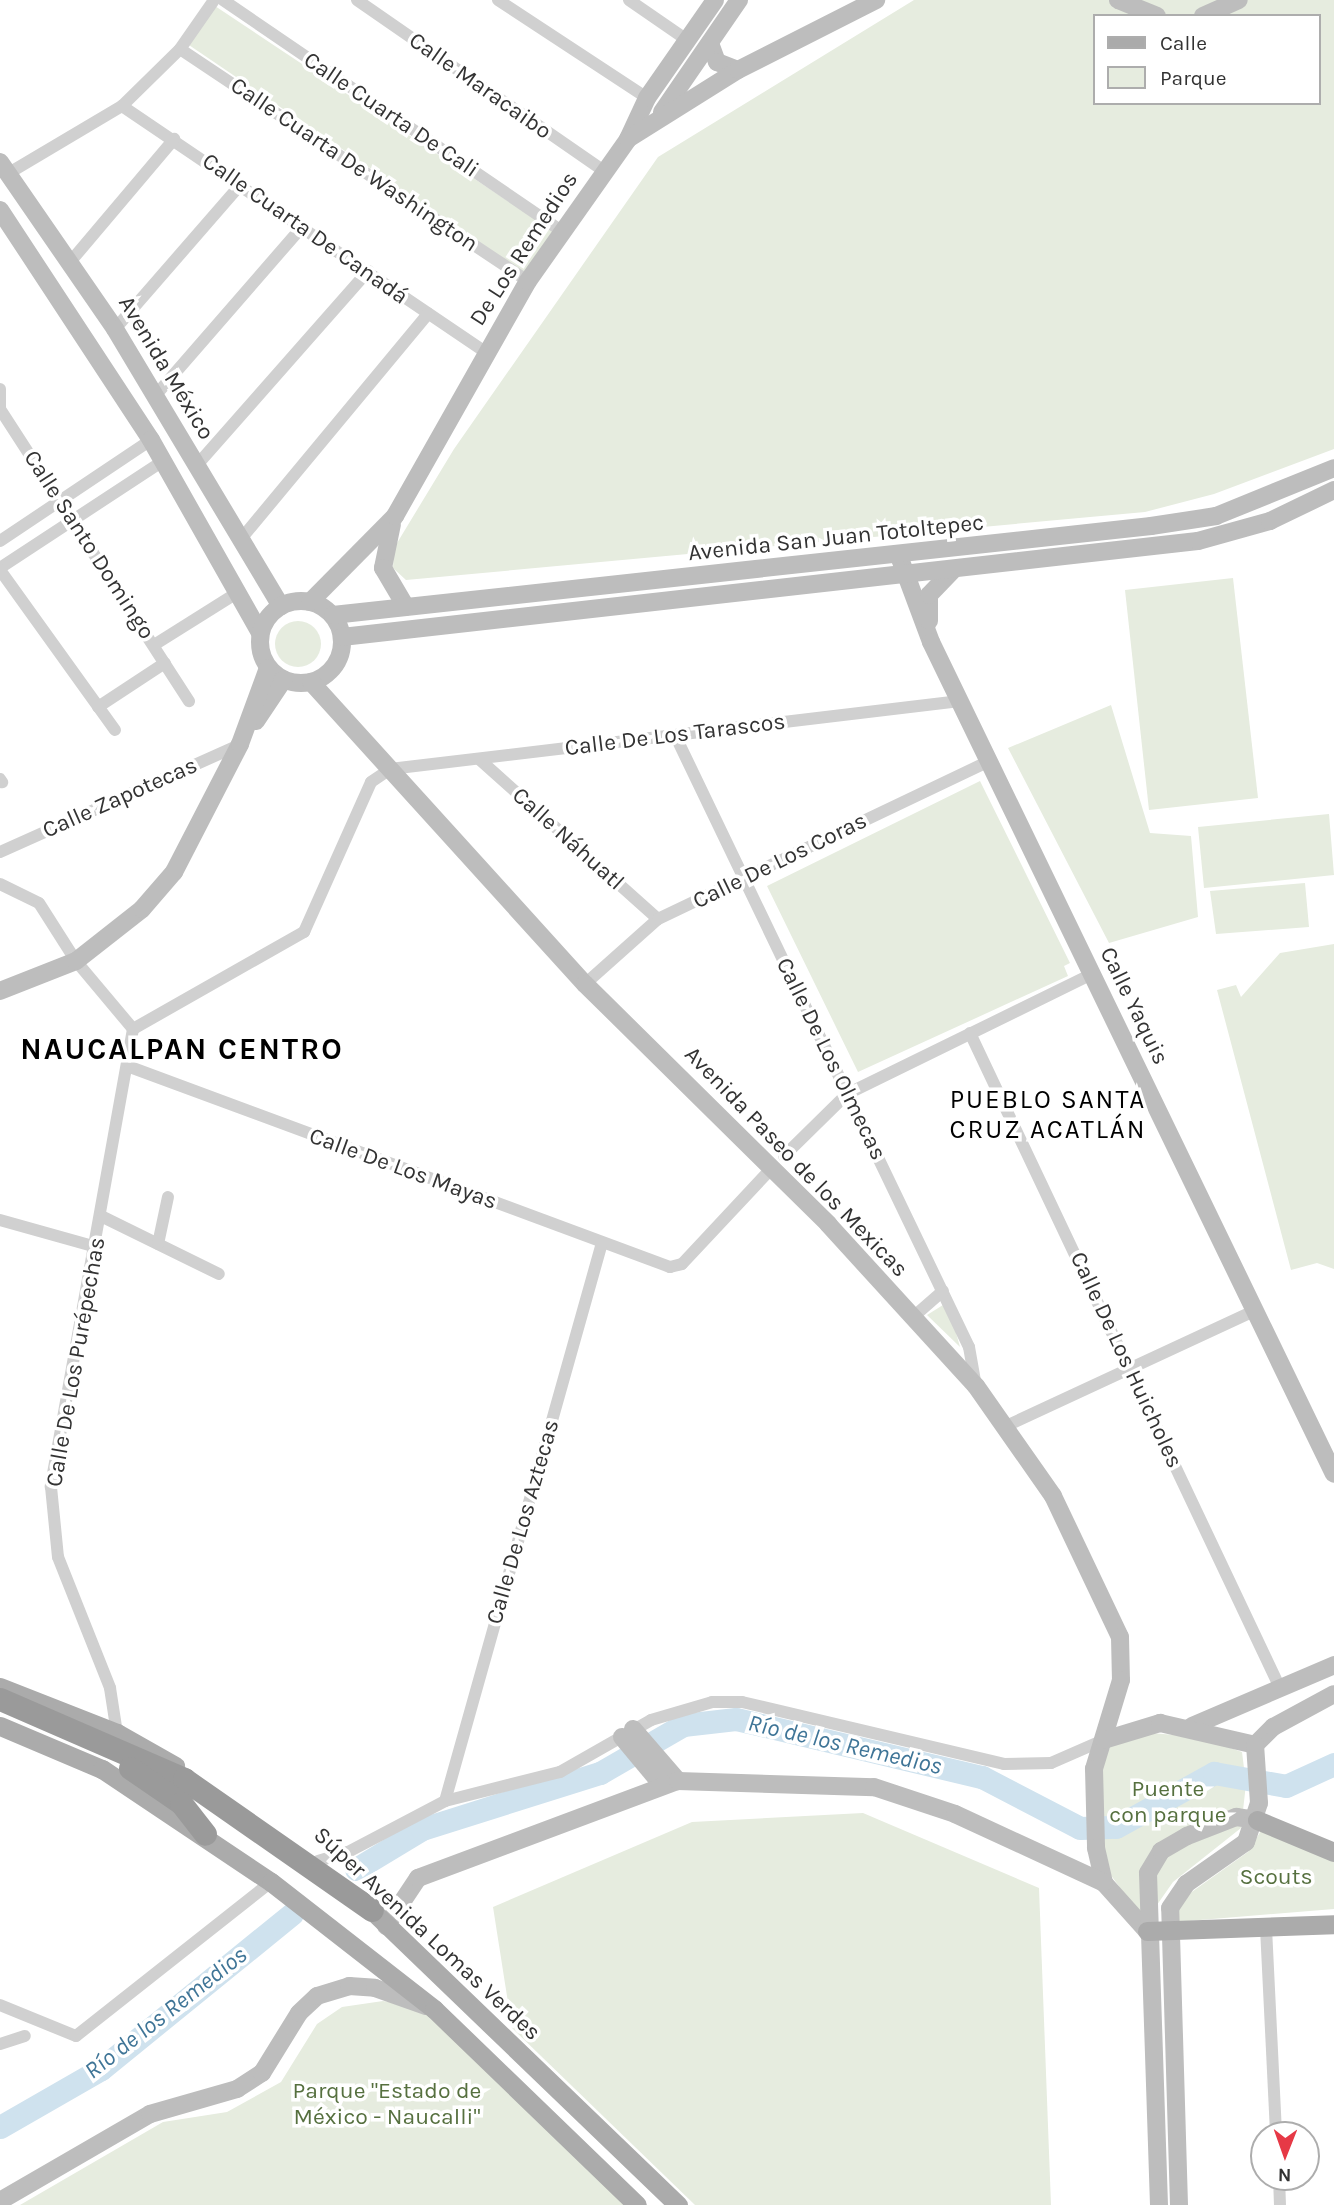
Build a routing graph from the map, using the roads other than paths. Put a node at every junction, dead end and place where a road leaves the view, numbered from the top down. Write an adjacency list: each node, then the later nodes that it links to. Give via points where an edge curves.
1 (214, 0): 15 (street)
2 (223, 0): 28 (street, Calle Cuarta De Cali)
3 (357, 0): 24 (street, Calle Maracaibo)
4 (498, 0): 18 (street)
5 (629, 0): 13 (street)
6 (715, 0): 13 (main road)
7 (739, 0): 14 (main road)
8 (876, 0): 16 (main road, De Los Remedios)
9 (1118, 0): 11 (main road)
10 (1240, 0): 12 (main road)
11 (1152, 14)
12 (1208, 14)
13 (687, 40): 17 (main road)
14 (710, 43): 16 (main road, via 717,62); 19 (main road)
15 (180, 49): 20 (street); 31 (street, Calle Cuarta De Washington)
16 (738, 70): 19 (main road, De Los Remedios)
17 (664, 75): 18 (main road); 19 (main road)
18 (647, 98): 22 (main road)
19 (680, 98): 22 (main road, De Los Remedios)
20 (122, 106): 21 (street, Calle Cuarta De Canadá); 23 (street)
21 (174, 139): 25 (street, Calle Cuarta De Canadá); 29 (street)
22 (628, 139): 24 (main road, De Los Remedios)
23 (3, 171): 29 (main road, Avenida México)
24 (604, 171): 28 (main road, De Los Remedios)
25 (241, 184): 27 (street, Calle Cuarta De Canadá); 35 (street)
26 (0, 210): 33 (main road)
27 (303, 226): 30 (street, Calle Cuarta De Canadá); 38 (street)
28 (560, 230): 31 (main road, De Los Remedios)
29 (71, 261): 32 (main road, Avenida México)
30 (368, 271): 34 (street, Calle Cuarta De Canadá); 42 (street)
31 (527, 281): 36 (main road, De Los Remedios)
32 (90, 291): 33 (main road); 35 (main road, Avenida México)
33 (67, 310): 40 (main road)
34 (428, 314): 36 (street, Calle Cuarta De Canadá); 48 (street)
35 (115, 329): 38 (main road, Avenida México)
36 (487, 353): 46 (main road, De Los Remedios)
37 (0, 389): 39 (street, Calle Santo Domingo)
38 (155, 396): 42 (main road, Avenida México)
39 (0, 408): 45 (street, Calle Santo Domingo)
40 (150, 440): 41 (main road); 45 (street)
41 (163, 461): 47 (street); 54 (main road)
42 (197, 465): 48 (main road, Avenida México)
43 (1334, 468): 50 (main road, Avenida San Juan Totoltepec, via 1216,516)
44 (1334, 490): 51 (main road, Avenida San Juan Totoltepec, via 1270,521 1198,541)
45 (58, 502): 47 (street, Calle Santo Domingo); 49 (street)
46 (395, 516): 56 (main road, via 383,568); 57 (main road, De Los Remedios, via 328,586)
47 (70, 521): 52 (street); 61 (street, Calle Santo Domingo)
48 (241, 539): 55 (main road, Avenida México)
49 (0, 541)
50 (899, 556): 53 (main road, Calle Yaquis); 56 (main road, Avenida San Juan Totoltepec)
51 (956, 568): 53 (main road, Avenida San Juan Totoltepec); 60 (main road, via 929,595)
52 (0, 569): 68 (street)
53 (906, 573): 59 (main road, Avenida San Juan Totoltepec); 60 (main road, Calle Yaquis)
54 (237, 593): 58 (main road); 61 (street)
55 (281, 606): 57 (main road); 58 (main road)
56 (406, 607): 57 (main road, Avenida San Juan Totoltepec)
57 (321, 608): 59 (main road)
58 (260, 634): 63 (main road)
59 (342, 637): 65 (main road, via 335,665)
60 (931, 642): 67 (main road, Calle Yaquis)
61 (154, 646): 62 (street, Calle Santo Domingo)
62 (165, 663): 66 (street, Calle Santo Domingo); 68 (street)
63 (268, 668): 64 (main road); 71 (main road)
64 (284, 680): 65 (main road); 71 (main road)
65 (311, 682): 74 (main road, Avenida Paseo de los Mexicas)
66 (189, 701)
67 (960, 701): 70 (street, Calle De Los Tarascos); 73 (main road, Calle Yaquis)
68 (98, 707): 69 (street)
69 (115, 730)
70 (676, 735): 72 (street, Calle De Los Tarascos); 76 (street, Calle De Los Olmecas)
71 (240, 744): 75 (street, Calle Zapotecas); 79 (main road, via 174,872 142,909)
72 (479, 759): 74 (street, Calle De Los Tarascos); 78 (street, Calle Náhuatl)
73 (989, 761): 76 (street, Calle De Los Coras); 80 (main road, Calle Yaquis)
74 (390, 769): 81 (main road, Avenida Paseo de los Mexicas); 83 (street, via 371,782 304,932)
75 (0, 852)
76 (744, 878): 78 (street, Calle De Los Coras); 86 (street, Calle De Los Olmecas)
77 (0, 884): 79 (street, via 39,902)
78 (658, 919): 81 (street, Calle De Los Coras)
79 (76, 961): 82 (main road); 83 (street)
80 (1091, 974): 84 (street); 97 (main road, Calle Yaquis)
81 (585, 984): 88 (main road, Avenida Paseo de los Mexicas)
82 (0, 990)
83 (134, 1029): 85 (street, Calle De Los Purépechas)
84 (970, 1033): 86 (street); 99 (street, Calle De Los Huicholes)
85 (130, 1067): 90 (street, Calle De Los Purépechas); 92 (street, Calle De Los Mayas)
86 (847, 1094): 87 (street); 96 (street, Calle De Los Olmecas)
87 (784, 1156)
88 (771, 1170): 92 (street, Calle De Los Mayas, via 677,1268); 98 (main road, Avenida Paseo de los Mexicas)
89 (168, 1197): 93 (street)
90 (103, 1217): 93 (street); 94 (street, Calle De Los Purépechas)
91 (0, 1220): 94 (street)
92 (602, 1243): 117 (street, Calle De Los Aztecas)
93 (158, 1244): 95 (street)
94 (97, 1247): 112 (street, Calle De Los Purépechas, via 51,1517 71,1596 110,1688)
95 (219, 1274)
96 (943, 1291): 98 (street); 100 (street, Calle De Los Olmecas, via 969,1347)
97 (1254, 1311): 99 (street); 102 (main road, Calle Yaquis)
98 (912, 1318): 100 (main road, Avenida Paseo de los Mexicas)
99 (1129, 1366): 101 (street); 105 (street, Calle De Los Huicholes)
100 (975, 1386): 101 (main road, Avenida Paseo de los Mexicas)
101 (1003, 1427): 114 (main road, Avenida Paseo de los Mexicas, via 1062,1511 1114,1617 1121,1680)
102 (1334, 1474)
103 (1334, 1665): 105 (main road)
104 (0, 1687): 112 (main road, Súper Avenida Lomas Verdes)
105 (1280, 1688): 111 (main road)
106 (1334, 1694): 115 (main road, via 1273,1727)
107 (0, 1699): 109 (highway)
108 (0, 1709): 109 (highway)
109 (25, 1714): 119 (highway, via 163,1787); 124 (highway, via 184,1779)
110 (0, 1726): 119 (main road, via 102,1769)
111 (1192, 1726): 114 (main road, via 1150,1725); 115 (main road)
112 (117, 1733): 121 (main road, Súper Avenida Lomas Verdes, via 226,1796)
113 (630, 1736): 114 (street, via 686,1707 742,1702 1004,1764 1051,1763); 116 (main road); 117 (street, via 560,1772)
114 (1104, 1740): 122 (main road, Avenida Paseo de los Mexicas, via 1094,1769 1096,1848)
115 (1255, 1745): 118 (main road)
116 (670, 1783): 122 (main road, via 874,1787 955,1814); 124 (main road, via 418,1878)
117 (445, 1801): 121 (street, via 348,1852)
118 (1258, 1811): 120 (main road); 127 (main road, via 1161,1851 1148,1873); 128 (main road, via 1231,1859 1175,1897)
119 (205, 1834): 123 (main road)
120 (1334, 1852)
121 (318, 1860): 124 (main road, Súper Avenida Lomas Verdes)
122 (1104, 1883): 127 (main road)
123 (265, 1886): 130 (street, via 76,2036); 131 (main road)
124 (379, 1918): 129 (main road, Súper Avenida Lomas Verdes)
125 (1334, 1924): 126 (main road)
126 (1266, 1928): 128 (main road); 134 (street)
127 (1147, 1931): 128 (main road); 138 (main road)
128 (1168, 1935): 139 (main road)
129 (428, 1964): 131 (main road); 137 (main road, Súper Avenida Lomas Verdes)
130 (0, 2005)
131 (434, 2009): 135 (main road, via 375,1988 349,1986 317,1996 299,2012 262,2073 237,2089 150,2113); 136 (main road)
132 (25, 2036): 133 (street)
133 (0, 2044)
134 (1275, 2121)
135 (0, 2201)
136 (637, 2205)
137 (678, 2205)
138 (1159, 2205)
139 (1179, 2205)

